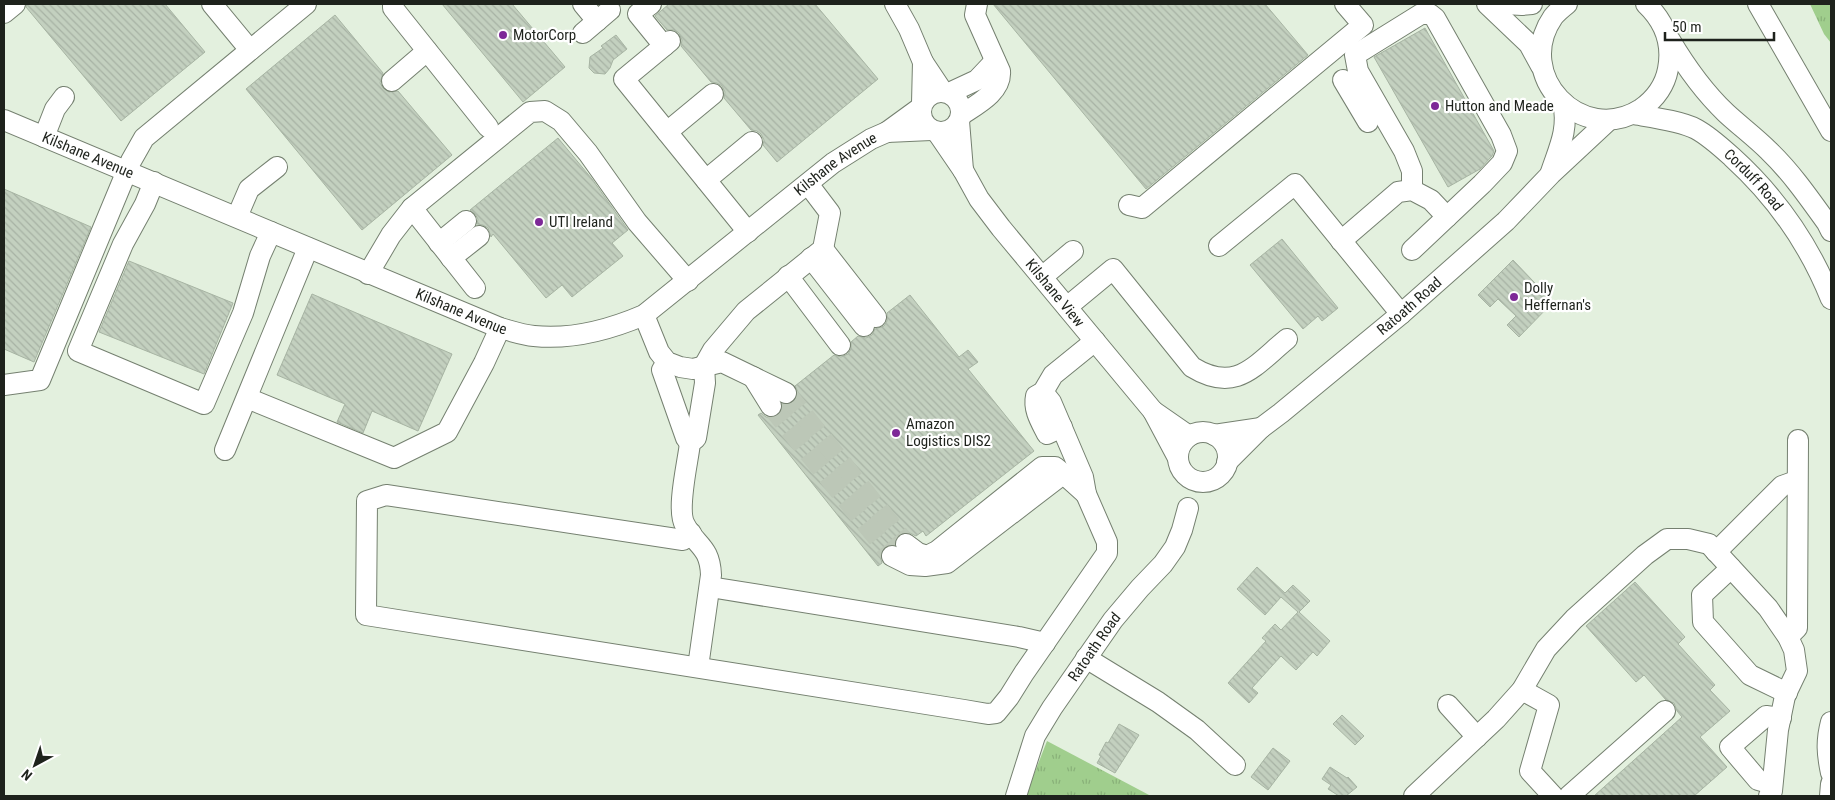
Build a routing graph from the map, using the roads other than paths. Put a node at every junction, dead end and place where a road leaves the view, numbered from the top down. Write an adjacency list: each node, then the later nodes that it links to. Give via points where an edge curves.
1 (15, 4): 16 (street)
2 (212, 4): 19 (street)
3 (306, 4): 19 (street)
4 (393, 4): 20 (street)
5 (583, 4): 17 (street)
6 (651, 4): 39 (street, via 638,14 667,44 624,79)
7 (895, 4): 22 (street)
8 (977, 4): 21 (street, via 975,15)
9 (1345, 4): 51 (street, via 1363,25 1142,208)
10 (1487, 4): 23 (street, via 1529,44)
11 (1505, 4): 12 (street)
12 (1532, 4)
13 (1567, 4): 23 (street, via 1554,15 1545,30)
14 (1758, 4): 38 (street)
15 (1652, 7): 18 (street)
16 (4, 13)
17 (597, 21)
18 (1668, 38): 31 (street, via 1671,56 1667,78 1648,104); 55 (street, Corduff Road, via 1702,87 1770,152)
19 (250, 50): 45 (street, via 144,138)
20 (427, 51): 25 (street); 36 (street)
21 (994, 61): 26 (street, via 977,80); 32 (street, via 1000,71 997,86)
22 (922, 62): 26 (street); 30 (street)
23 (1542, 68): 29 (street, via 1549,86)
24 (1343, 80): 35 (street)
25 (392, 81)
26 (946, 92): 30 (street, via 930,95); 32 (street, via 959,102)
27 (713, 94): 39 (street)
28 (64, 97): 41 (street, via 55,108)
29 (1563, 103): 34 (street, via 1583,116); 46 (street, Ratoath Road, via 1566,118 1564,134)
30 (921, 106): 37 (street, via 922,120); 40 (street, Kilshane Avenue)
31 (1633, 114): 34 (street); 71 (street, Corduff Road, via 1695,128 1750,173 1799,236)
32 (960, 118): 37 (street, via 950,131); 44 (street, Kilshane View)
33 (4, 120): 41 (street, Kilshane Avenue)
34 (1609, 120): 46 (street, Ratoath Road)
35 (1368, 122)
36 (488, 127)
37 (934, 131): 40 (street, Kilshane Avenue); 44 (street, Kilshane View)
38 (1831, 131)
39 (667, 132): 47 (street)
40 (888, 132): 49 (street, Kilshane Avenue, via 851,151)
41 (44, 137): 45 (street, Kilshane Avenue)
42 (752, 142): 47 (street)
43 (277, 167): 54 (street, via 249,190)
44 (963, 170): 68 (street, Kilshane View, via 979,199)
45 (127, 171): 48 (street, Kilshane Avenue); 83 (street, via 40,380)
46 (1551, 174): 73 (street, Ratoath Road, via 1506,221)
47 (706, 180): 58 (street)
48 (154, 182): 54 (street, Kilshane Avenue); 57 (street, via 123,244 78,351 204,404 243,313 260,256)
49 (808, 184): 58 (street, Kilshane Avenue); 65 (street, via 830,213)
50 (1412, 190): 53 (street, via 1431,200); 53 (street, via 1412,172 1404,151 1358,71 1355,55 1421,14 1430,14 1501,135 1507,151 1502,163); 59 (street, via 1398,192)
51 (1129, 205)
52 (412, 208): 62 (street); 66 (street); 69 (street, via 530,112 545,111 562,121 637,222)
53 (1447, 216): 63 (street)
54 (237, 217): 57 (street, Kilshane Avenue)
55 (1830, 227)
56 (473, 228): 62 (street)
57 (271, 232): 61 (street, Kilshane Avenue)
58 (748, 232): 69 (street, Kilshane Avenue)
59 (1341, 241): 60 (street, via 1295,184); 73 (street)
60 (1219, 246)
61 (308, 248): 66 (street, Kilshane Avenue); 85 (street)
62 (445, 250): 70 (street)
63 (1412, 250)
64 (1073, 251): 68 (street)
65 (817, 253): 67 (street); 75 (street)
66 (368, 274): 76 (street, Kilshane Avenue)
67 (788, 276): 79 (street); 81 (street, via 746,311 713,350)
68 (1042, 277): 72 (street, Kilshane View)
69 (688, 281): 74 (street, Kilshane Avenue)
70 (475, 288)
71 (1831, 299)
72 (1067, 307): 77 (street, via 1113,269 1192,367 1218,378 1231,379 1244,374); 78 (street, Kilshane View)
73 (1401, 314): 88 (street, Ratoath Road)
74 (644, 316): 76 (street, Kilshane Avenue, via 574,336 532,336); 80 (street, via 659,352)
75 (870, 322)
76 (500, 328): 85 (street, via 446,432 394,458)
77 (1287, 339)
78 (1095, 341): 87 (street, Kilshane View); 98 (street, via 1054,375 1043,392 1036,396 1034,404 1047,434 1062,428 1083,477)
79 (840, 345)
80 (667, 362): 81 (street, via 680,368); 92 (street, via 662,370)
81 (704, 366): 82 (street, via 722,362); 92 (street, via 705,382 696,438)
82 (753, 377): 84 (street); 86 (street)
83 (4, 385)
84 (786, 393)
85 (247, 398): 93 (street)
86 (771, 406)
87 (1153, 411): 90 (street, Kilshane View); 95 (street, Kilshane View)
88 (1261, 428): 89 (street, Ratoath Road); 94 (street, Ratoath Road)
89 (1214, 434): 90 (street, via 1206,432); 94 (street, via 1226,447)
90 (1189, 436): 95 (street, via 1179,449)
91 (1798, 440): 97 (street)
92 (690, 444): 100 (street, via 682,510 684,524)
93 (225, 450)
94 (1228, 462): 96 (street)
95 (1181, 466): 96 (street, via 1196,481); 99 (street, Ratoath Road)
96 (1214, 480): 99 (street, Ratoath Road)
97 (1796, 481): 102 (street, via 1782,486); 105 (street, via 1797,628)
98 (1086, 494): 101 (street, via 1066,476 1059,476 947,563 926,561 910,565); 106 (street, via 1107,542 1107,553)
99 (1188, 508): 107 (street, Ratoath Road, via 1175,547 1113,620)
100 (691, 533): 104 (street, via 709,556); 108 (street, via 683,540 386,495 367,501 366,615)
101 (899, 550)
102 (1716, 552): 103 (street); 109 (street, via 1709,544 1667,539 1574,619 1546,649)
103 (1731, 568): 105 (street, via 1768,608); 110 (street, via 1702,595 1703,622 1750,675)
104 (710, 587): 106 (street, via 1019,636); 108 (street)
105 (1788, 637): 110 (street, via 1794,650 1797,672)
106 (1044, 643): 108 (street, via 1002,707 996,713 988,714)
107 (1086, 658): 116 (street, via 1197,730); 120 (street, Ratoath Road, via 1035,736)
108 (698, 667)
109 (1522, 690): 115 (street); 122 (street, via 1549,705 1530,770)
110 (1787, 693): 113 (street)
111 (1448, 705): 115 (street)
112 (1665, 711): 123 (street)
113 (1781, 718): 119 (street); 119 (street, via 1766,716 1730,747 1758,780)
114 (1831, 722): 117 (street, via 1827,738)
115 (1477, 737): 121 (street)
116 (1235, 765)
117 (1831, 774)
118 (1831, 784): 124 (street)
119 (1771, 790)
120 (1016, 796)
121 (1414, 796)
122 (1553, 796)
123 (1569, 796)
124 (1830, 796)

